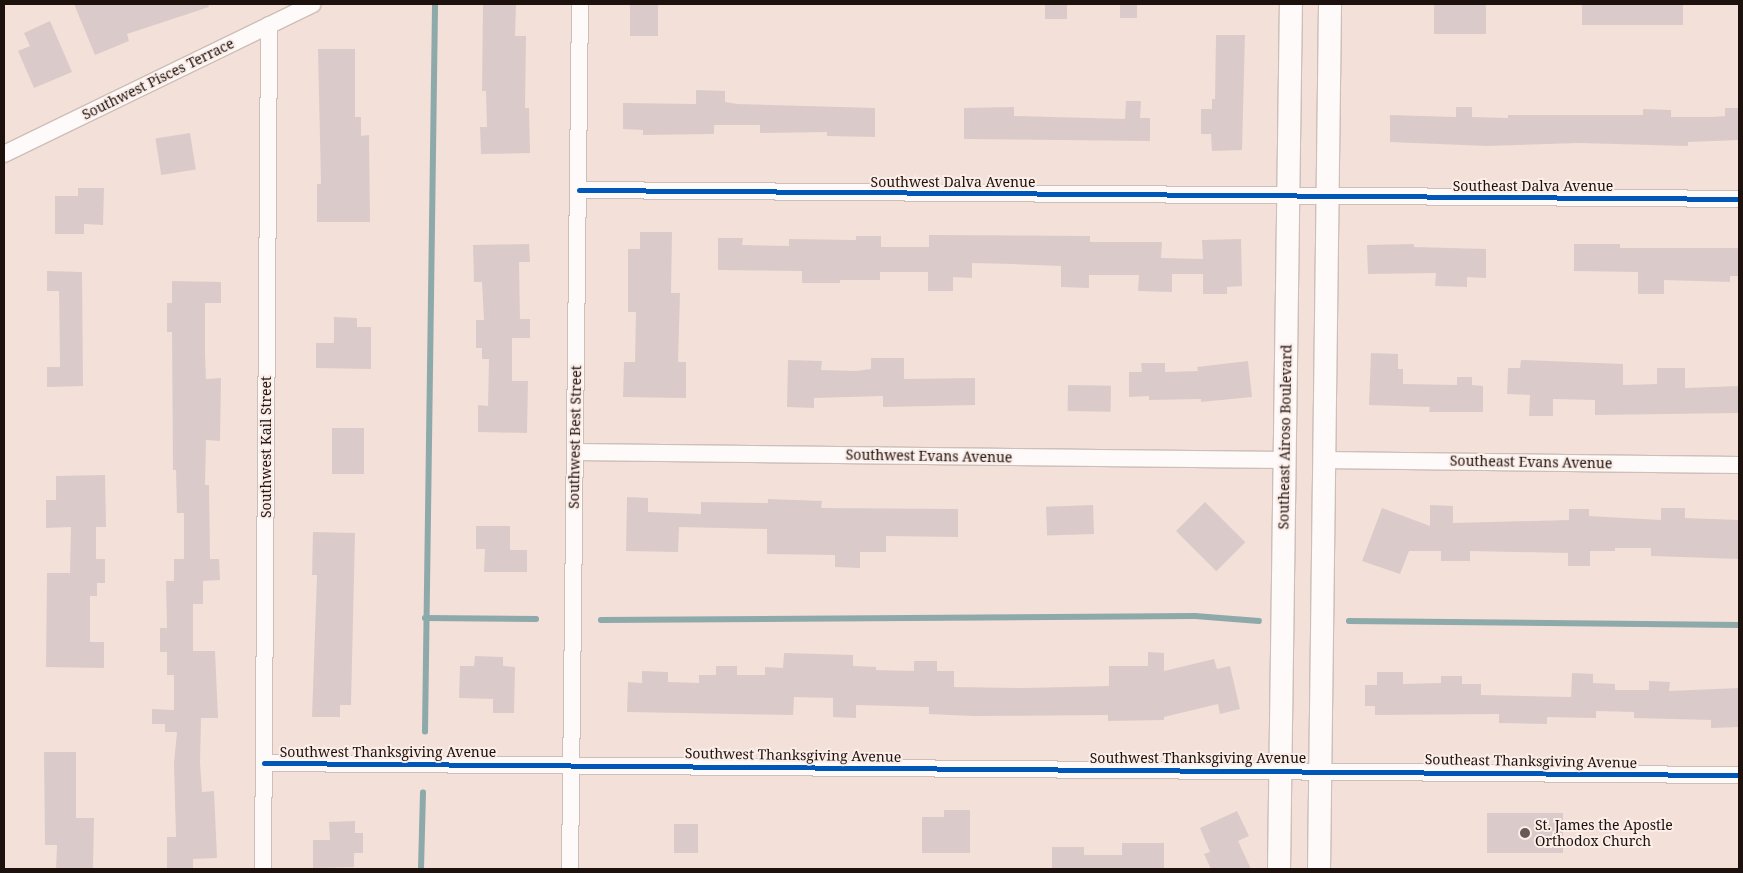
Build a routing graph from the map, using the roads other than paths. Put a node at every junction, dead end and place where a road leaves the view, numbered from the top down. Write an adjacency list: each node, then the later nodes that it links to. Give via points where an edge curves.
1 (313, 4): 5 (street, Southwest Pisces Terrace)
2 (580, 4): 7 (street, Southwest Best Street)
3 (1290, 4): 8 (main road, Southeast Airoso Boulevard)
4 (1330, 4): 9 (main road)
5 (269, 25): 6 (street, Southwest Pisces Terrace); 15 (street, Southwest Kail Street)
6 (4, 154)
7 (579, 190): 8 (street, Southwest Dalva Avenue); 11 (street, Southwest Best Street)
8 (1288, 196): 9 (street, Southwest Dalva Avenue); 12 (main road, Southeast Airoso Boulevard)
9 (1326, 196): 10 (street, Southeast Dalva Avenue); 13 (main road)
10 (1739, 199)
11 (575, 452): 12 (street, Southwest Evans Avenue); 16 (street, Southwest Best Street)
12 (1284, 460): 18 (main road, Southeast Airoso Boulevard)
13 (1323, 460): 14 (street, Southeast Evans Avenue); 17 (main road)
14 (1739, 464)
15 (264, 763): 16 (street, Southwest Thanksgiving Avenue); 20 (street, Southwest Kail Street)
16 (570, 764): 18 (street, Southwest Thanksgiving Avenue); 21 (street, Southwest Best Street)
17 (1322, 769): 18 (street, Southwest Thanksgiving Avenue); 19 (street, Southeast Thanksgiving Avenue); 23 (main road)
18 (1282, 770): 22 (main road, Southeast Airoso Boulevard)
19 (1739, 775)
20 (262, 869)
21 (570, 869)
22 (1279, 869)
23 (1320, 869)

